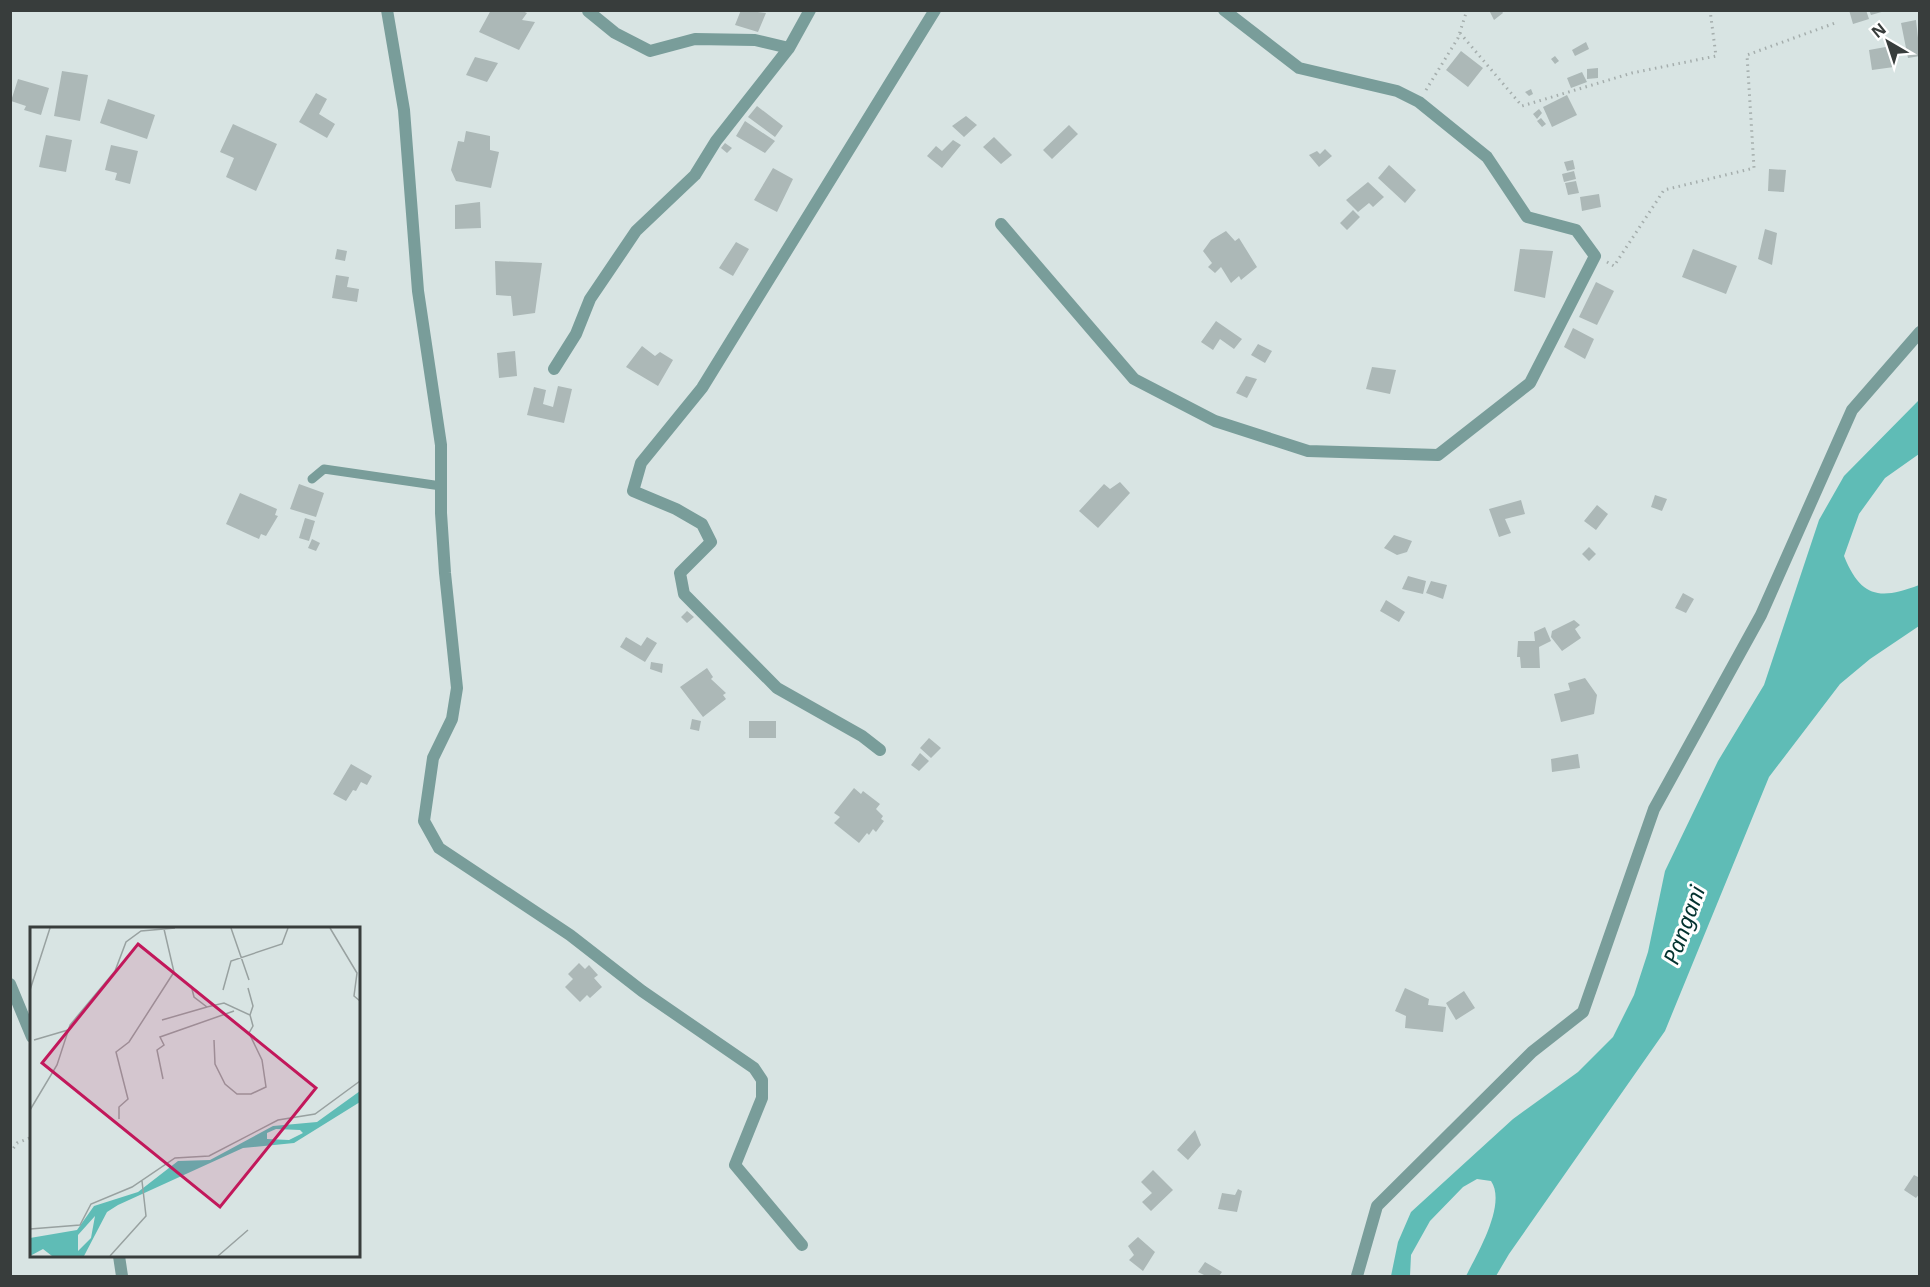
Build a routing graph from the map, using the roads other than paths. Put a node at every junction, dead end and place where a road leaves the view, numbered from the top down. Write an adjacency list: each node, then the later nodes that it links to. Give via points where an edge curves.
1 (387, 10): 11 (street, via 404,110 418,291 441,445)
2 (810, 10): 6 (street)
3 (935, 10): 12 (street, via 702,388 641,463 633,491 702,524 711,542 680,573 684,594 777,688)
4 (1224, 10): 7 (street, via 1299,68 1397,91 1419,102 1487,157 1527,216 1576,230 1595,256 1530,383 1438,455 1308,451 1215,421 1134,379)
5 (588, 11): 6 (street, via 615,33 650,51 695,39 755,40)
6 (789, 48): 9 (street, via 716,141 695,175 636,231 590,299 576,334)
7 (1001, 224)
8 (1920, 332): 18 (street, via 1852,410 1761,615 1654,809 1583,1012 1532,1052 1377,1206)
9 (554, 369)
10 (312, 479): 11 (lane, via 324,469)
11 (441, 486): 15 (street, via 457,688 453,719 433,758 424,821 439,848 570,935 642,991 754,1068 762,1080 762,1098 735,1165)
12 (880, 750)
13 (10, 984): 14 (street)
14 (30, 1031)
15 (802, 1245)
16 (118, 1257): 17 (street)
17 (122, 1276)
18 (1357, 1276)

